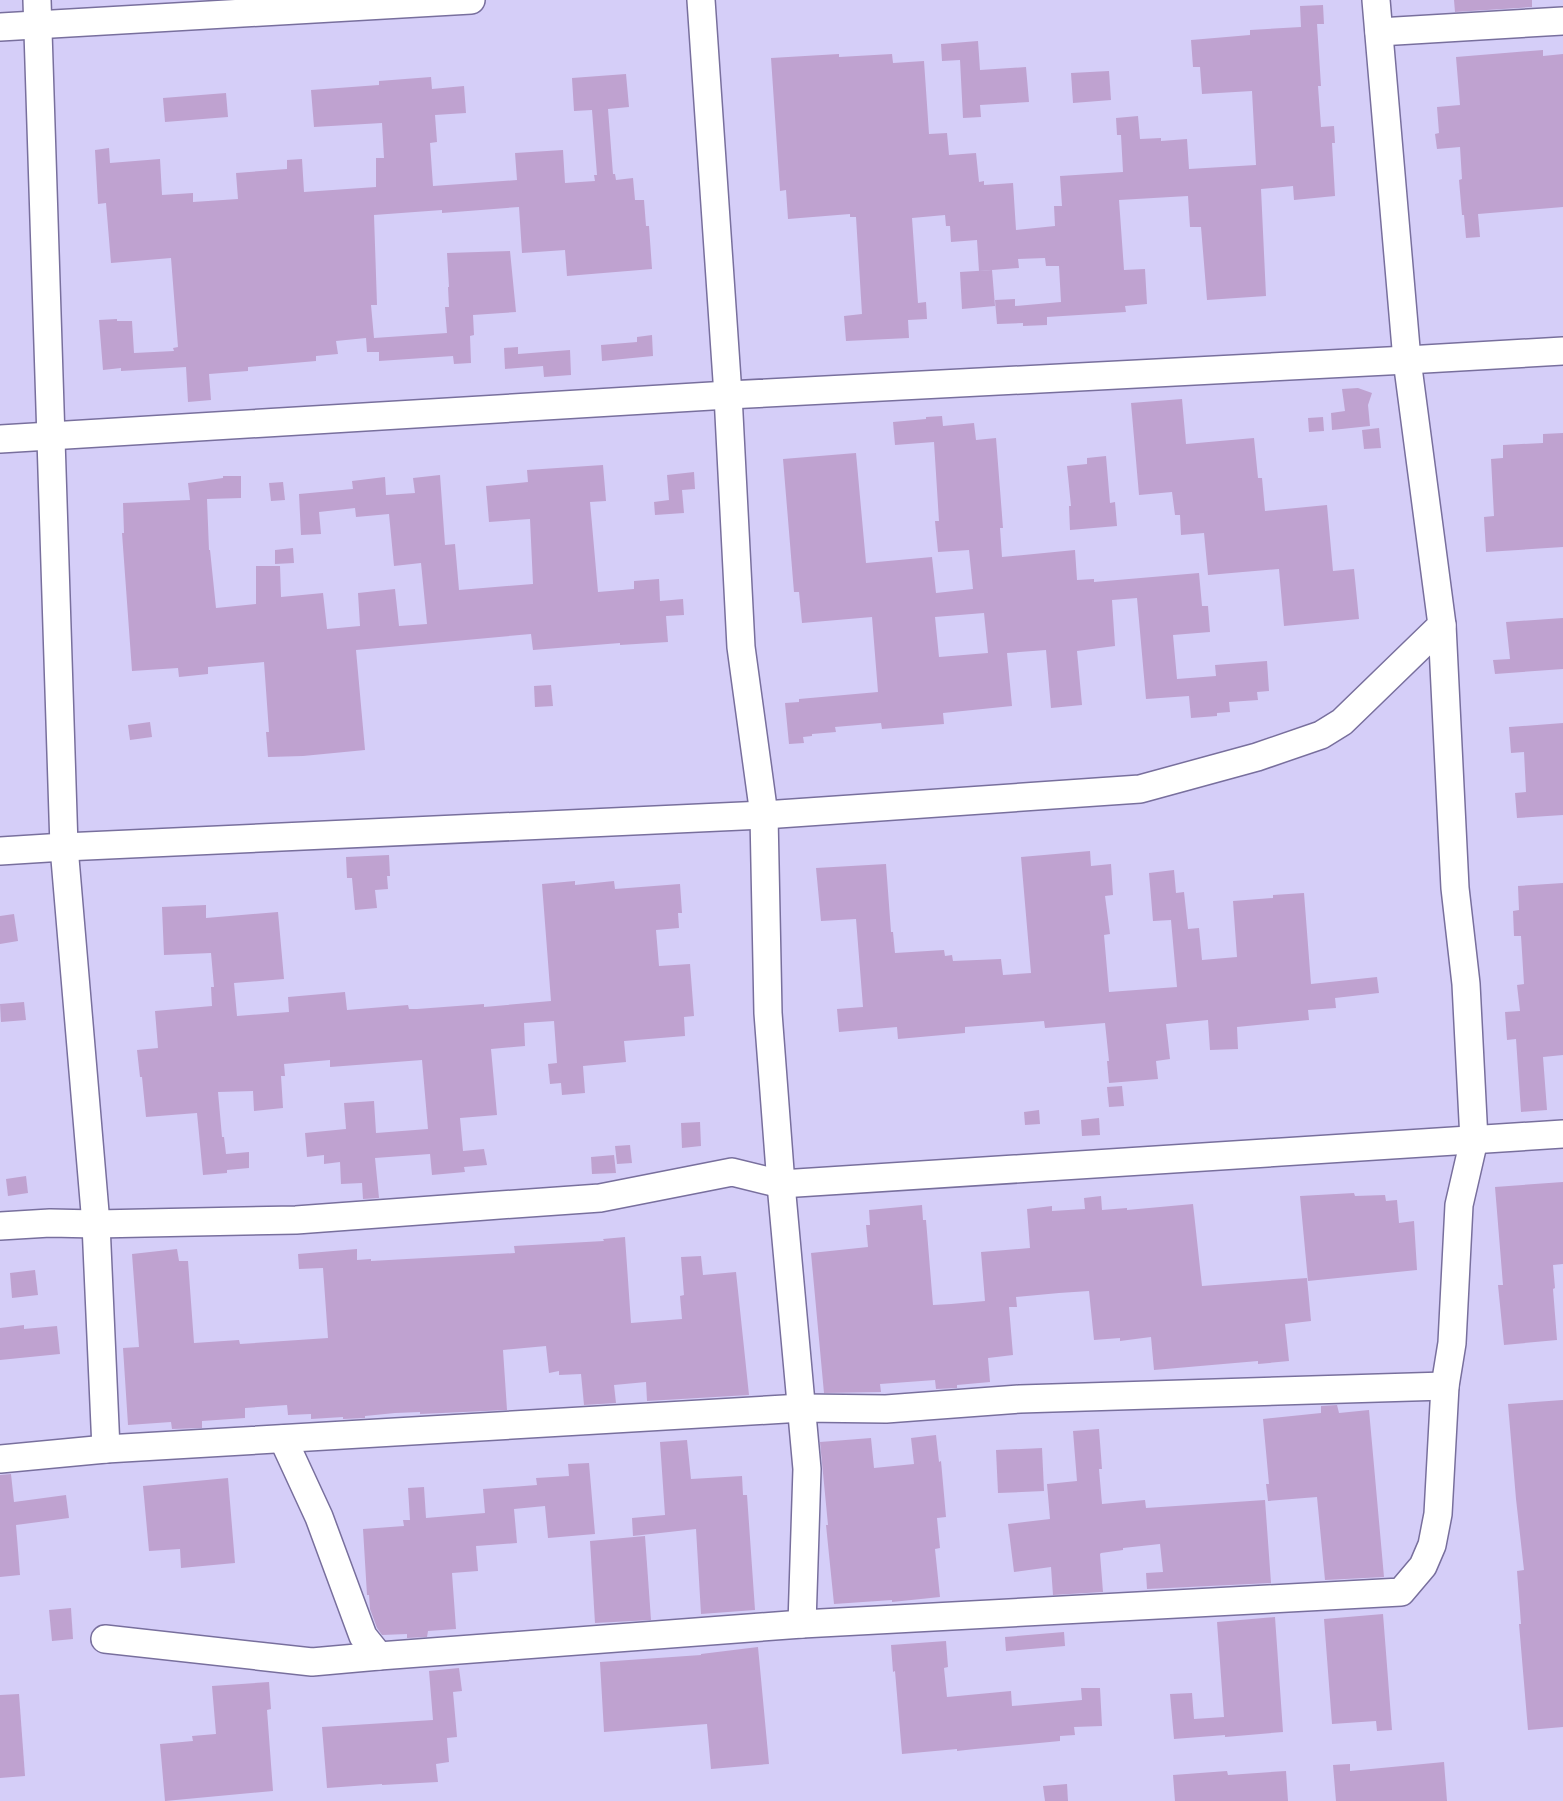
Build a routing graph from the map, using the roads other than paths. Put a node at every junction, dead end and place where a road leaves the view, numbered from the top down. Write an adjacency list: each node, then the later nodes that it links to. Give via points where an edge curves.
1 (471, 0): 4 (street)
2 (701, 0): 10 (street)
3 (1376, 0): 7 (street)
4 (38, 12): 6 (street); 11 (street)
5 (1563, 21): 7 (street)
6 (0, 27)
7 (1378, 32): 9 (street)
8 (1563, 351): 9 (street)
9 (1407, 360): 10 (street); 13 (street)
10 (728, 395): 11 (street); 14 (street, via 741,647)
11 (50, 436): 12 (street); 15 (street)
12 (0, 439)
13 (1442, 625): 14 (street, via 1342,722 1320,735 1236,763 1140,789); 18 (street, via 1455,888 1466,984)
14 (764, 815): 15 (street); 19 (street, via 768,1013)
15 (64, 847): 16 (street); 20 (street)
16 (0, 851)
17 (1563, 1134): 18 (street)
18 (1474, 1140): 19 (street); 22 (street, via 1459,1205 1452,1343)
19 (781, 1184): 20 (street, via 732,1172 600,1198 296,1220); 23 (street)
20 (96, 1224): 21 (street); 25 (street)
21 (0, 1226)
22 (1445, 1386): 23 (street); 27 (street, via 1438,1514 1432,1545 1423,1566 1401,1592)
23 (802, 1408): 24 (street); 27 (street, via 807,1469)
24 (283, 1440): 25 (street); 29 (street, via 319,1517 363,1636)
25 (106, 1449): 26 (street)
26 (0, 1459)
27 (802, 1624): 29 (street)
28 (105, 1640): 29 (street, via 312,1662)
29 (379, 1656)

